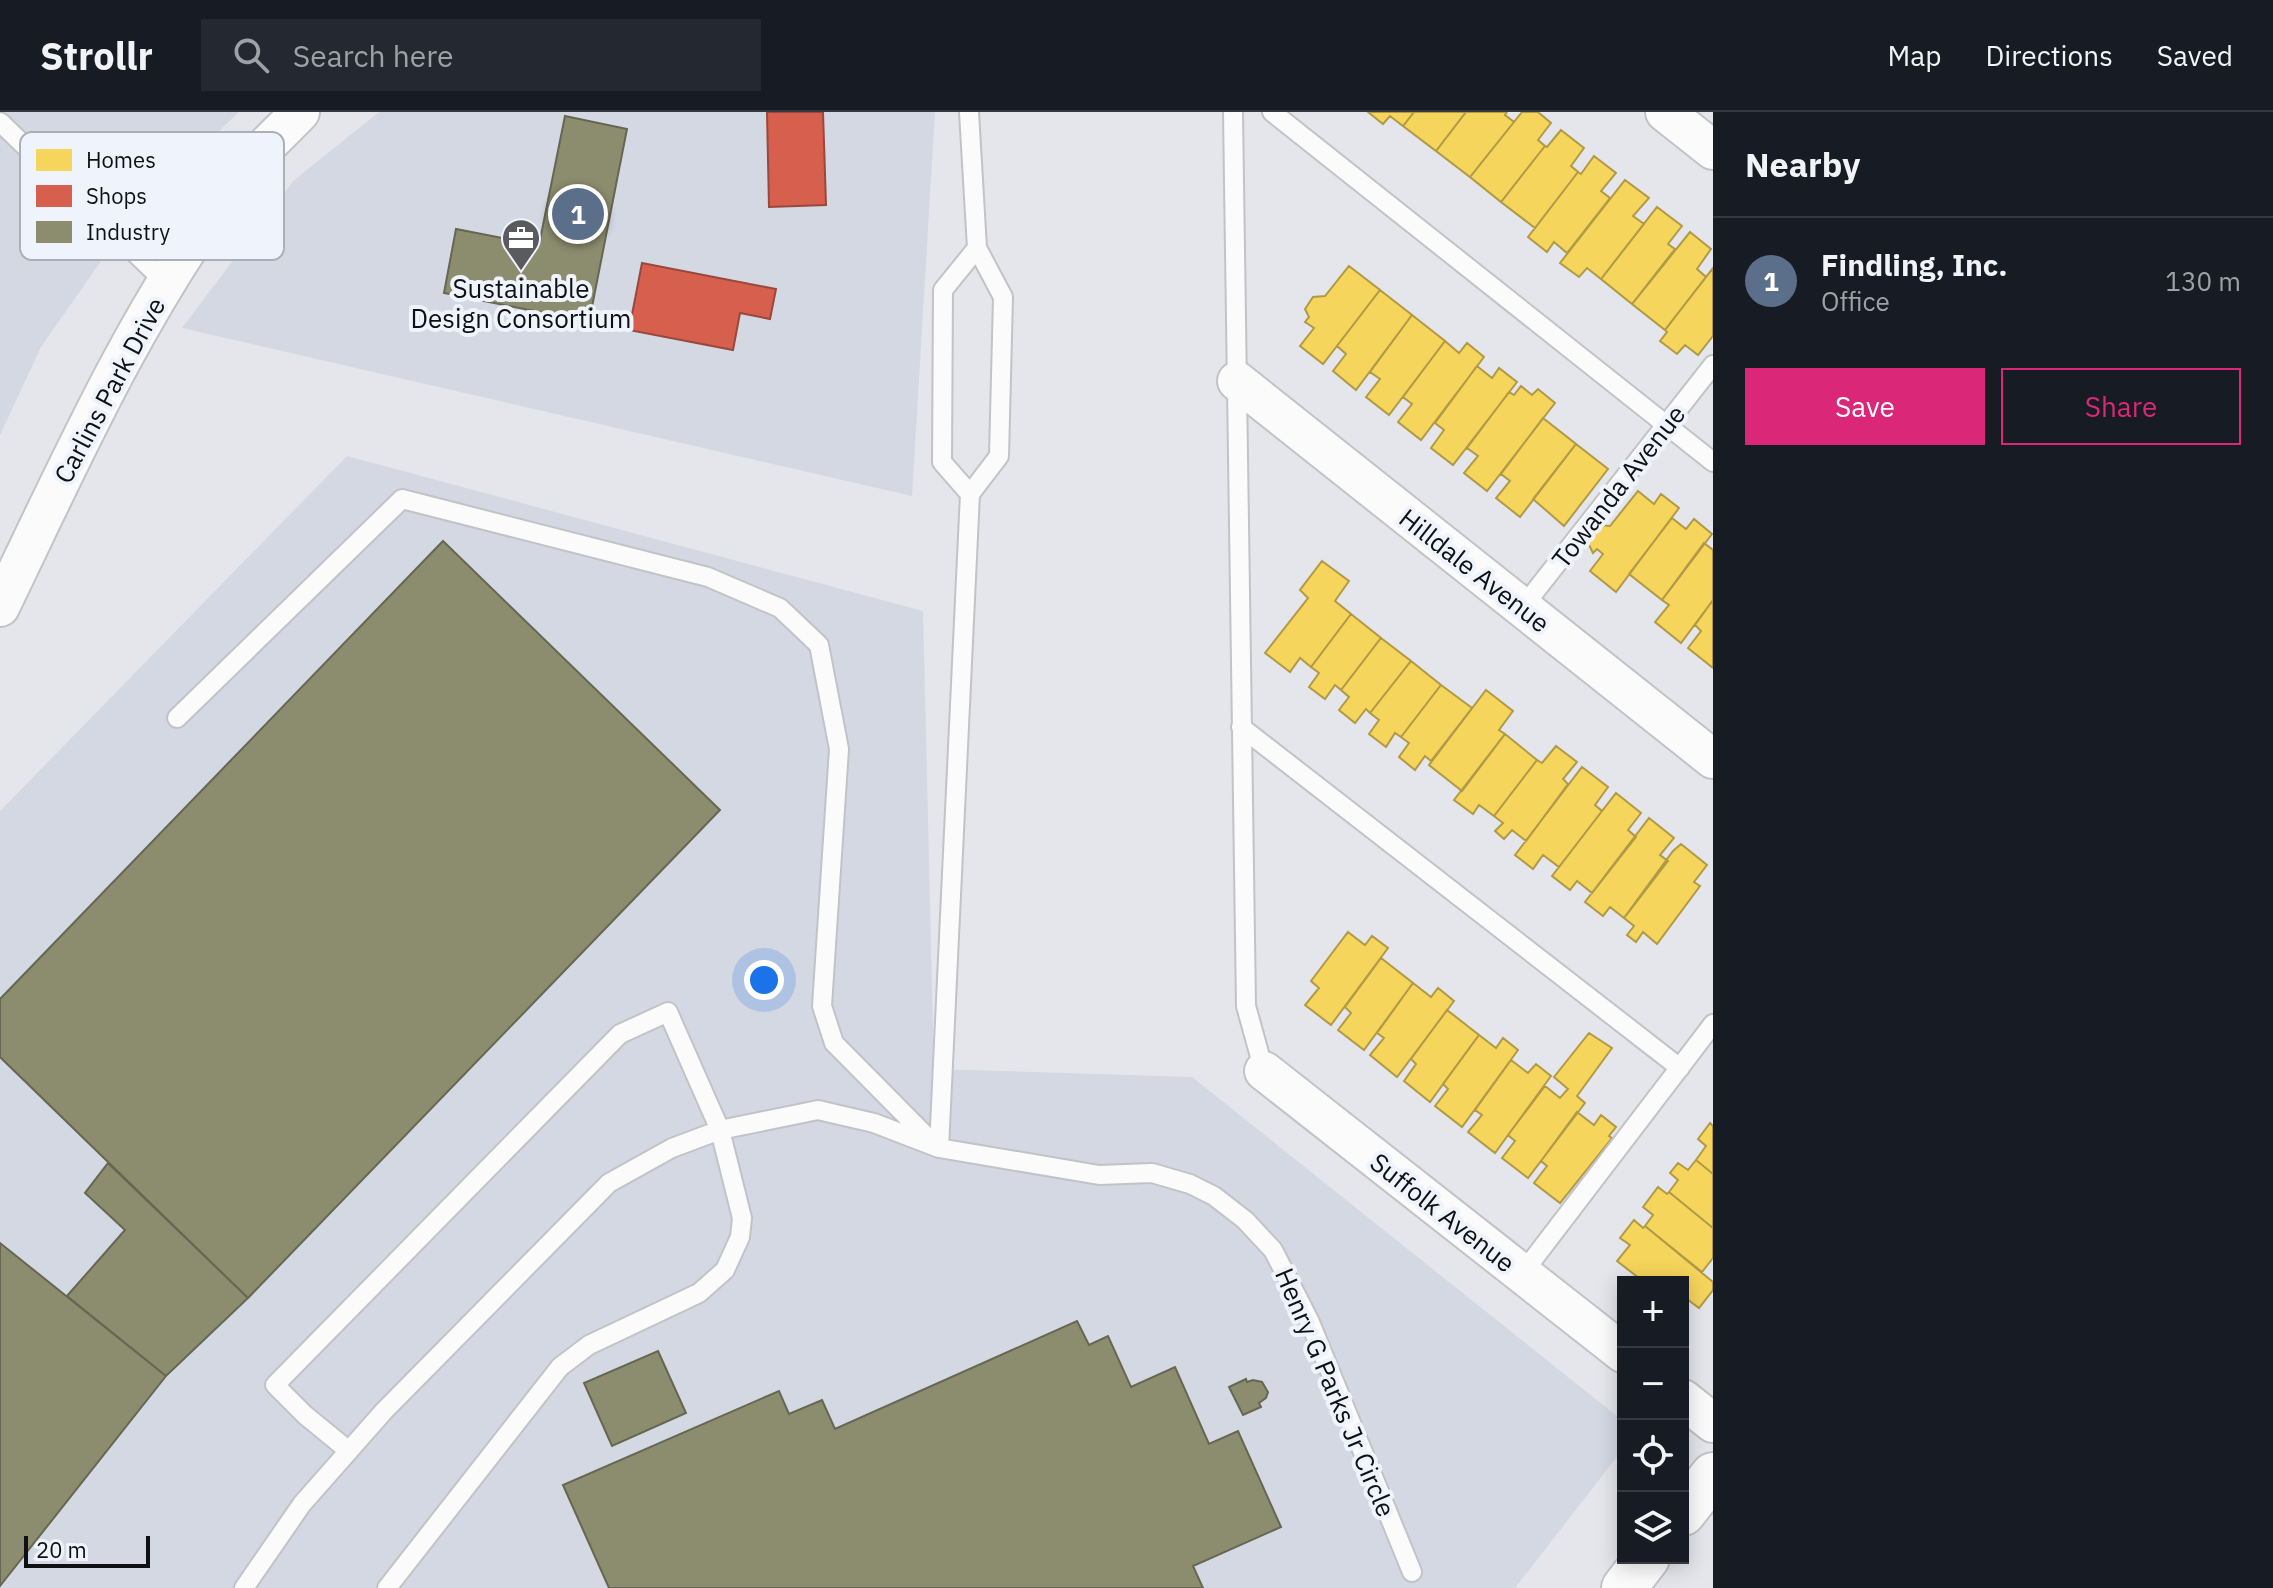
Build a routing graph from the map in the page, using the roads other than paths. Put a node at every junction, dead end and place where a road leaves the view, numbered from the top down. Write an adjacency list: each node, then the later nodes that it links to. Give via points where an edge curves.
1 (300, 112): 7 (street, Carlins Park Drive)
2 (969, 112): 10 (lane)
3 (1233, 112): 15 (lane)
4 (1272, 112): 16 (lane)
5 (1665, 112): 9 (street)
6 (2, 127): 8 (lane)
7 (281, 132)
8 (20, 144)
9 (1713, 150)
10 (977, 248): 18 (lane, via 1003,297 999,456); 18 (lane, via 943,290 942,462)
11 (142, 260): 13 (lane)
12 (181, 260): 13 (street, Carlins Park Drive)
13 (166, 283): 19 (street, Carlins Park Drive, via 106,386)
14 (1713, 365): 16 (lane, Towanda Avenue)
15 (1237, 381): 20 (street, Hilldale Avenue); 22 (lane)
16 (1666, 425): 17 (lane); 20 (lane, Towanda Avenue)
17 (1713, 462)
18 (970, 494): 28 (lane)
19 (0, 607)
20 (1522, 608): 23 (street, Hilldale Avenue)
21 (177, 718): 28 (lane, via 402,499 708,577 780,608 819,645 839,749 822,1006 834,1043)
22 (1241, 727): 25 (lane); 26 (lane, via 1246,1006)
23 (1713, 759)
24 (1713, 1024): 25 (lane)
25 (1680, 1068): 29 (lane)
26 (1264, 1071): 29 (street, Suffolk Avenue)
27 (720, 1130): 28 (lane, Henry G Parks Jr Circle, via 818,1110 874,1123); 33 (lane, Henry G Parks Jr Circle, via 672,1148 609,1183); 33 (lane, via 668,1012 620,1034 275,1385); 39 (lane, via 742,1218 740,1237 725,1270 699,1293 589,1345 560,1367)
28 (939, 1148): 37 (lane, Henry G Parks Jr Circle, via 1099,1175 1152,1173 1214,1196 1245,1220 1273,1250 1309,1320)
29 (1522, 1274): 30 (street, Suffolk Avenue)
30 (1617, 1348)
31 (1689, 1404): 32 (street)
32 (1713, 1423)
33 (349, 1451): 38 (lane, Henry G Parks Jr Circle, via 302,1504)
34 (1713, 1475): 35 (main road)
35 (1689, 1505)
36 (1642, 1564): 40 (main road)
37 (1412, 1572)
38 (244, 1588)
39 (387, 1588)
40 (1624, 1588)

